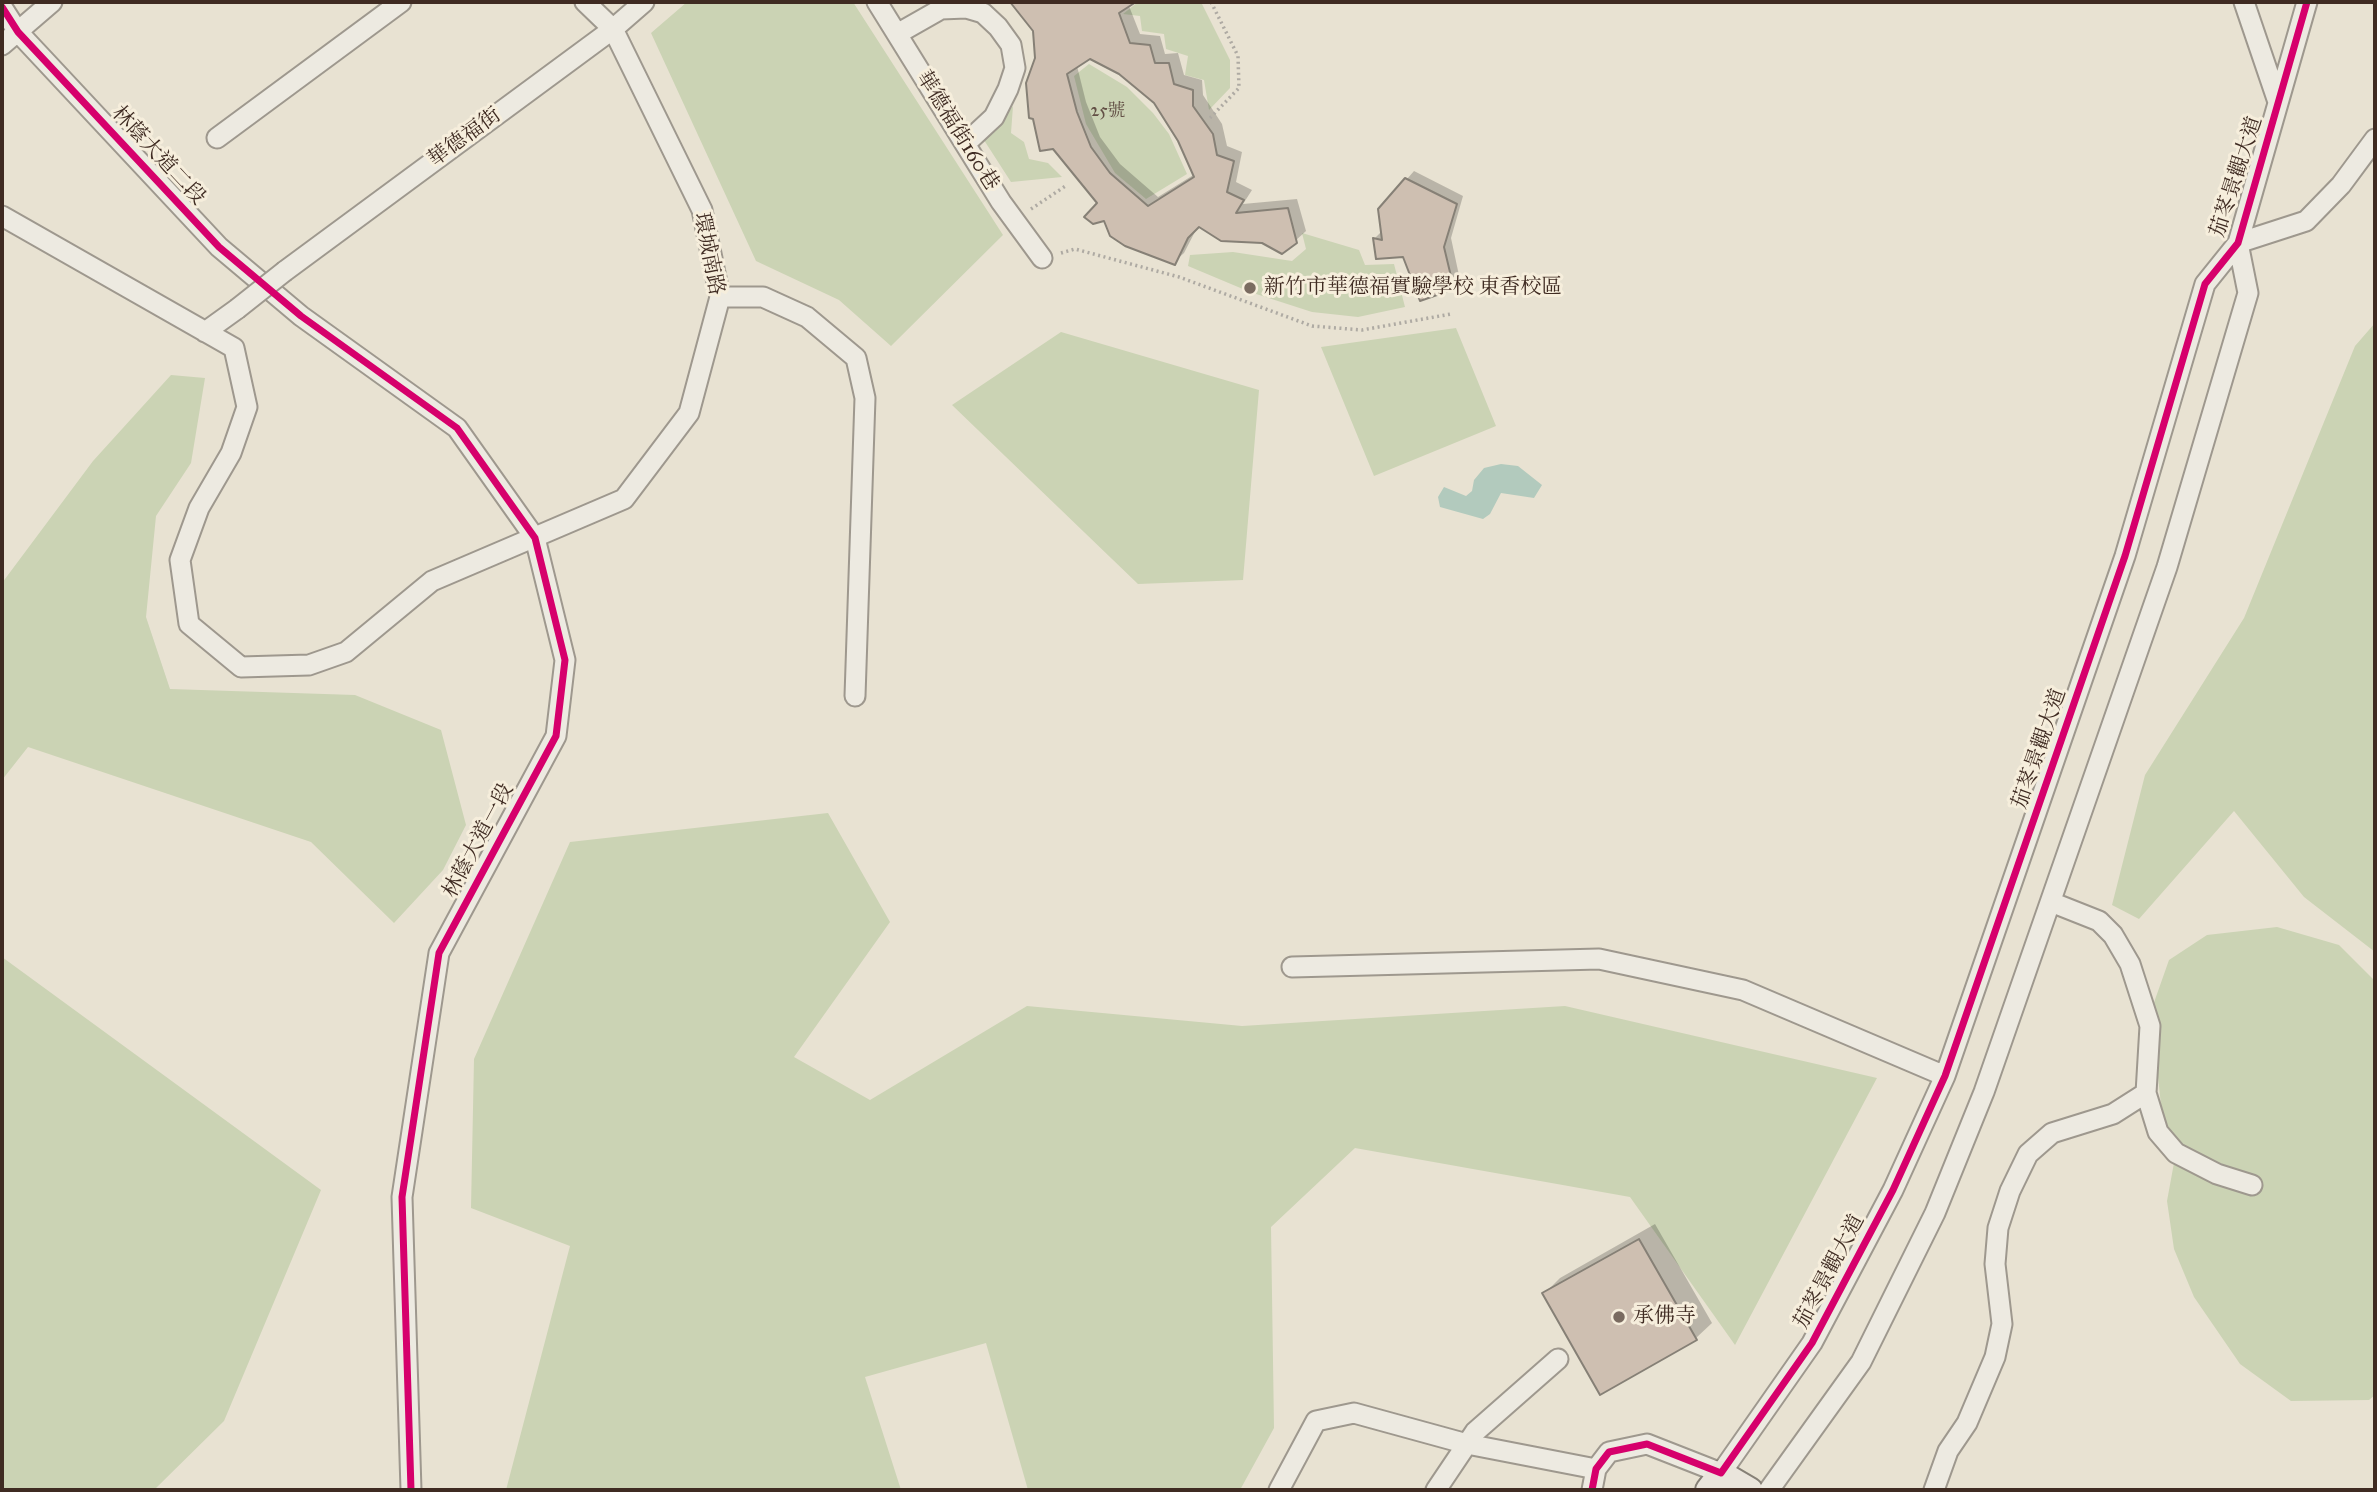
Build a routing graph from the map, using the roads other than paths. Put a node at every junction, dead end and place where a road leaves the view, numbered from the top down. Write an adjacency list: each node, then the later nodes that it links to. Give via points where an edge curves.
1 (52, 2): 10 (street)
2 (401, 2): 14 (street)
3 (585, 2): 9 (street, 環城南路)
4 (644, 2): 9 (street, 華德福街)
5 (877, 2): 11 (street, 華德福街160巷)
6 (2244, 2): 13 (street)
7 (2307, 2): 13 (street, 茄苳景觀大道)
8 (2, 7): 10 (street, 林蔭大道二段)
9 (613, 29): 20 (street, 環城南路, via 702,210); 22 (street, 華德福街, bridge)
10 (18, 32): 12 (street); 21 (street, 林蔭大道二段, via 219,247)
11 (897, 34): 16 (street, 華德福街160巷); 16 (street, via 941,9 966,8 983,13 1011,45 1016,68 994,117)
12 (2, 45)
13 (2278, 102): 18 (street, 茄苳景觀大道)
14 (217, 138)
15 (2375, 139): 18 (street, via 2342,185 2306,221)
16 (965, 144): 19 (street, 華德福街160巷)
17 (2, 216): 22 (street, 環城南路)
18 (2238, 243): 25 (street, 茄苳景觀大道, via 2248,293 2166,567); 27 (street, 茄苳景觀大道, via 2205,284 2125,556)
19 (1042, 258)
20 (720, 297): 23 (street, 環城南路, via 689,413 624,499); 24 (street, via 763,297 807,317 856,358 865,398)
21 (301, 316): 23 (street, 林蔭大道一段, via 457,428)
22 (205, 331): 23 (street, 環城南路, via 234,348 247,407 231,453 199,508 180,560 189,624 240,667 309,665 346,652 432,581)
23 (535, 538): 34 (street, 林蔭大道一段, via 565,660 556,736 439,953 402,1197)
24 (855, 696)
25 (2051, 902): 28 (street, via 2099,921 2130,964 2150,1027); 39 (street, 茄苳景觀大道, via 1984,1092 1935,1213 1861,1362)
26 (1292, 967): 27 (street, via 1599,959 1743,990)
27 (1945, 1076): 33 (street, 茄苳景觀大道, via 1893,1190 1812,1343)
28 (2146, 1093): 29 (street, via 2158,1132 2176,1153); 40 (street, via 2113,1114 2052,1133 2028,1154 1998,1228 1995,1264 2002,1324 1995,1357 1967,1423 1948,1451)
29 (2252, 1185)
30 (1558, 1359): 31 (street)
31 (1467, 1444): 32 (street); 35 (street, via 1354,1413 1316,1421); 36 (street)
32 (1596, 1469): 33 (street, via 1609,1452 1647,1444); 37 (street)
33 (1714, 1482): 38 (main road)
34 (411, 1490)
35 (1279, 1490)
36 (1436, 1490)
37 (1592, 1490)
38 (1750, 1490)
39 (1769, 1490)
40 (1934, 1490)

